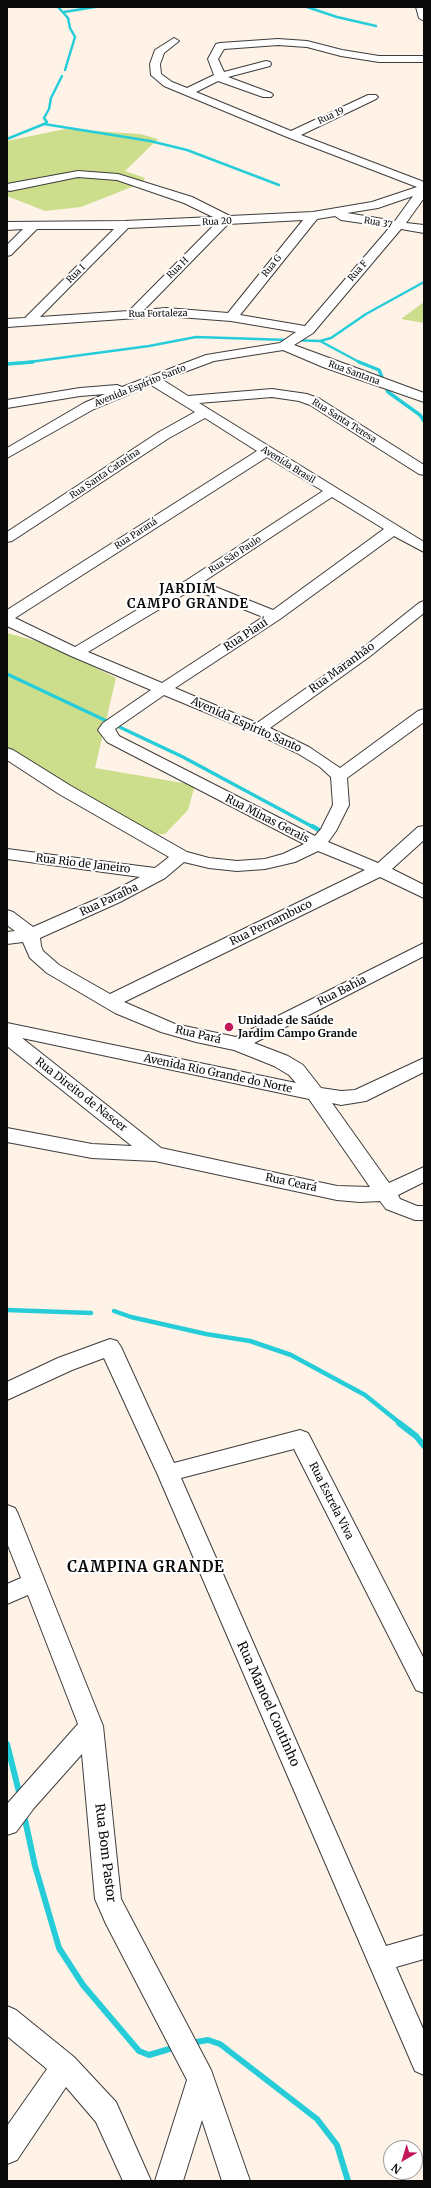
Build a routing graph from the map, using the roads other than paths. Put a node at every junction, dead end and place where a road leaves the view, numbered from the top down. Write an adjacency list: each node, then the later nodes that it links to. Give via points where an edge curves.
1 (421, 7): 2 (street)
2 (424, 18)
3 (174, 41): 7 (street, via 159,52 156,58 156,75 168,84)
4 (424, 59): 6 (street, via 379,59 300,44 244,42 220,46 213,59)
5 (266, 64): 6 (street)
6 (219, 77): 7 (street); 8 (street)
7 (187, 92): 10 (street)
8 (267, 95)
9 (372, 97): 10 (street, Rua 19)
10 (291, 135): 12 (street)
11 (10, 187): 15 (street, via 78,174 118,177 188,200)
12 (424, 188): 13 (street, Rua 20, via 385,202); 19 (street, Rua F)
13 (332, 214): 14 (street, Rua 20); 19 (street, Rua 37)
14 (313, 216): 15 (street, Rua 20); 23 (street, Rua G)
15 (228, 221): 16 (street, Rua 20); 22 (street, Rua H)
16 (125, 225): 18 (street, Rua 20); 24 (street, Rua I)
17 (7, 226): 18 (street, Rua 20)
18 (34, 226): 21 (street)
19 (397, 226): 20 (street, Rua 37); 26 (street, Rua F)
20 (424, 229)
21 (7, 252)
22 (133, 314): 23 (street, Rua Fortaleza); 24 (street, Rua Fortaleza)
23 (231, 316): 26 (street, Rua Fortaleza)
24 (28, 322): 25 (street, Rua Fortaleza)
25 (7, 323)
26 (308, 330): 27 (street, Rua F)
27 (284, 346): 28 (street, Avenida Espírito Santo, via 211,358); 30 (street, Rua Santana)
28 (153, 380): 29 (street, Avenida Espírito Santo); 31 (street, Avenida Brasil)
29 (128, 389): 32 (street, via 80,392); 35 (street, Avenida Espírito Santo, via 89,406)
30 (424, 398)
31 (185, 400): 33 (street, Avenida Brasil); 36 (street, Rua Santa Teresa, via 272,393 302,397 315,402)
32 (9, 403)
33 (205, 412): 34 (street, Avenida Brasil); 39 (street, Rua Santa Catarina, via 164,435)
34 (266, 451): 37 (street, Avenida Brasil); 44 (street, Rua Paraná)
35 (7, 454)
36 (424, 471)
37 (331, 492): 38 (street, Avenida Brasil); 41 (street, Rua São Paulo)
38 (394, 529): 40 (street, Avenida Brasil); 43 (street, Rua Piauí)
39 (7, 538)
40 (424, 548)
41 (192, 583): 43 (street); 46 (street, Rua São Paulo)
42 (424, 606): 49 (street, Rua Maranhão, via 364,654)
43 (275, 616): 47 (street, Rua Piauí)
44 (7, 617)
45 (7, 620): 46 (street, Avenida Espírito Santo)
46 (76, 653): 47 (street, Avenida Espírito Santo)
47 (163, 689): 49 (street, Avenida Espírito Santo); 50 (street, Rua Piauí, via 109,726 106,730)
48 (424, 714): 52 (street)
49 (259, 729): 52 (street, Avenida Espírito Santo, via 303,750 326,764)
50 (113, 739): 54 (street, Rua Minas Gerais)
51 (7, 753): 56 (street, via 65,790)
52 (339, 776): 54 (street, via 341,805 328,831)
53 (424, 831): 57 (street, Rua Pernambuco)
54 (317, 844): 56 (street, via 289,858 266,864 225,865); 57 (street, Rua Minas Gerais)
55 (7, 854): 58 (street, Rua Rio de Janeiro)
56 (181, 856): 58 (street, Rua Paraíba)
57 (380, 870): 59 (street, Rua Minas Gerais); 64 (street, Rua Pernambuco)
58 (159, 874): 61 (street, Rua Paraíba, via 114,898)
59 (424, 892)
60 (7, 916): 61 (street)
61 (31, 934): 62 (street, Rua Paraíba); 64 (street, Rua Pará, via 36,954)
62 (7, 938)
63 (424, 949): 67 (street, Rua Bahia)
64 (109, 1002): 67 (street, Rua Pará, via 168,1028)
65 (7, 1029): 69 (street, Avenida Rio Grande do Norte)
66 (7, 1036): 71 (street, Rua Direito de Nascer)
67 (238, 1044): 69 (street, Rua Pará, via 296,1070)
68 (424, 1064): 69 (street, Avenida Rio Grande do Norte, via 359,1096 341,1098)
69 (315, 1094): 73 (street, Rua Pará)
70 (7, 1135): 71 (street, Rua Ceará, via 92,1151)
71 (156, 1154): 73 (street, Rua Ceará, via 337,1193 366,1196)
72 (424, 1174): 73 (street, Rua Ceará)
73 (385, 1193): 74 (street, Rua Pará, via 392,1204 415,1213)
74 (424, 1213)
75 (7, 1392): 76 (street, Rua Manoel Coutinho, via 65,1364 110,1347)
76 (168, 1473): 80 (street, Rua Estrela Viva, via 300,1440); 84 (street, Rua Manoel Coutinho)
77 (7, 1514): 78 (street, Rua Bom Pastor)
78 (35, 1582): 79 (street); 81 (street, Rua Bom Pastor)
79 (7, 1594)
80 (424, 1683)
81 (91, 1726): 82 (street); 88 (street, Rua Bom Pastor, via 108,1899)
82 (7, 1824)
83 (424, 1947): 84 (street)
84 (380, 1960): 86 (street, Rua Manoel Coutinho)
85 (7, 2019): 87 (street)
86 (424, 2062)
87 (65, 2066): 89 (street); 90 (street, via 106,2112)
88 (201, 2079): 91 (street); 92 (street, Rua Bom Pastor)
89 (7, 2150)
90 (137, 2181)
91 (169, 2181)
92 (236, 2181)

